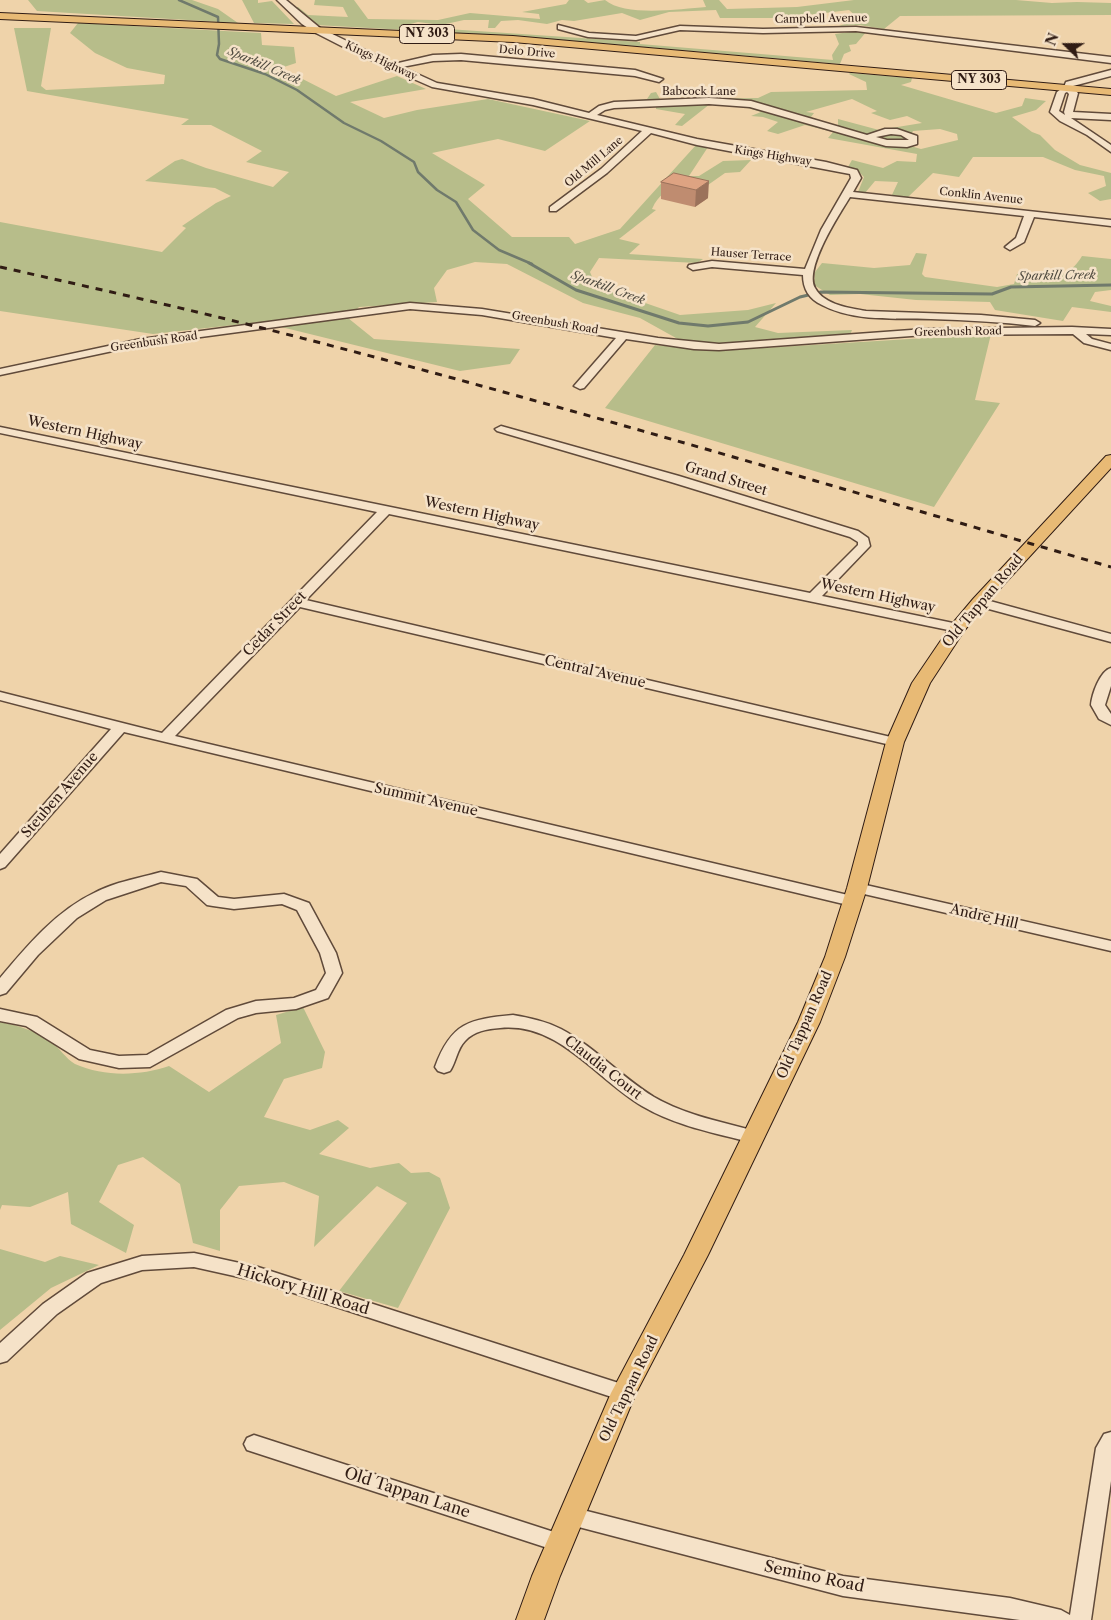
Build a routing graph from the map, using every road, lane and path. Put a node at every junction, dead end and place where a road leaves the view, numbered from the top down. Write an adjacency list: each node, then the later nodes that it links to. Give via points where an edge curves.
1 (281, 0): 4 (street, Kings Highway)
2 (0, 16): 4 (main road, NY 303)
3 (561, 27): 5 (street, Campbell Avenue, via 588,35 636,38 680,28 763,31 866,29)
4 (317, 30): 6 (street, Kings Highway); 9 (main road, NY 303, via 534,40)
5 (1111, 60)
6 (393, 67): 8 (street, Delo Drive, via 433,58 461,57); 11 (street, Kings Highway, via 435,85)
7 (1111, 73): 9 (street, via 1069,84)
8 (659, 79)
9 (1068, 88): 10 (main road, NY 303); 12 (street, via 1074,93); 12 (street, via 1061,92 1054,112)
10 (1111, 92)
11 (590, 116): 14 (street, Kings Highway); 15 (street, Babcock Lane, via 614,105 730,102 751,104)
12 (1067, 117): 13 (street); 16 (street)
13 (1111, 117)
14 (648, 131): 17 (street, Kings Highway, via 728,149 843,168 854,172 856,178); 18 (street, Old Mill Lane, via 604,171)
15 (867, 138)
16 (1111, 150)
17 (847, 194): 19 (street, Conklin Avenue); 23 (street, Kings Highway)
18 (552, 209)
19 (1030, 214): 20 (street, Conklin Avenue); 21 (street, via 1020,240)
20 (1111, 222)
21 (1010, 247)
22 (693, 267): 23 (street, Hauser Terrace, via 712,264)
23 (808, 272): 24 (street, via 808,283 819,300 848,310)
24 (996, 318): 25 (street); 26 (street, via 1063,326)
25 (1030, 330): 26 (street, Greenbush Road); 28 (street, Greenbush Road, via 925,332 718,347)
26 (1076, 331): 27 (street); 29 (street, Greenbush Road, via 1088,341)
27 (1111, 332)
28 (624, 335): 30 (street, Greenbush Road, via 490,312 410,306 141,342); 31 (street)
29 (1111, 346)
30 (2, 370)
31 (580, 386)
32 (501, 429): 36 (street, Grand Street, via 854,534 864,541 864,546)
33 (0, 430): 35 (street, Western Highway)
34 (1111, 459): 38 (main road, Old Tappan Road)
35 (386, 510): 36 (street, Western Highway); 37 (street, Cedar Street)
36 (813, 598): 39 (street, Western Highway)
37 (296, 602): 45 (street, Cedar Street); 46 (street, Central Avenue)
38 (979, 602): 39 (main road, Old Tappan Road); 40 (street)
39 (958, 628): 46 (main road, Old Tappan Road, via 921,683)
40 (1110, 637)
41 (1111, 672): 43 (street, via 1097,702 1102,715)
42 (0, 696): 44 (street, Summit Avenue)
43 (1111, 721)
44 (120, 727): 45 (street, Summit Avenue); 47 (street, Steuben Avenue)
45 (165, 738): 48 (street, Summit Avenue)
46 (895, 742): 48 (main road, Old Tappan Road)
47 (0, 864)
48 (854, 894): 49 (street, Andre Hill); 53 (main road, Old Tappan Road, via 835,957 809,1022)
49 (1111, 946)
50 (0, 990): 51 (street, via 32,951 71,914 100,896 160,877 191,882 213,901 234,904 284,899 303,907 328,953 334,973 322,994 296,1003 256,1007 232,1014 150,1061 119,1062 85,1055 31,1021)
51 (0, 1015)
52 (444, 1067): 53 (street, Claudia Court, via 451,1044 470,1028 502,1020 533,1024 561,1035 645,1100 679,1117)
53 (753, 1137): 55 (main road, Old Tappan Road)
54 (0, 1355): 55 (street, Hickory Hill Road, via 50,1309 94,1278 142,1263 194,1260 258,1274)
55 (624, 1393): 58 (main road, Old Tappan Road)
56 (1111, 1440): 62 (street, via 1103,1464)
57 (254, 1444): 59 (street, Old Tappan Lane)
58 (571, 1516): 59 (main road, Old Tappan Road); 61 (street, Semino Road, via 843,1586 1010,1608)
59 (560, 1543): 60 (main road, Old Tappan Road)
60 (530, 1620)
61 (1061, 1620)
62 (1080, 1620)

